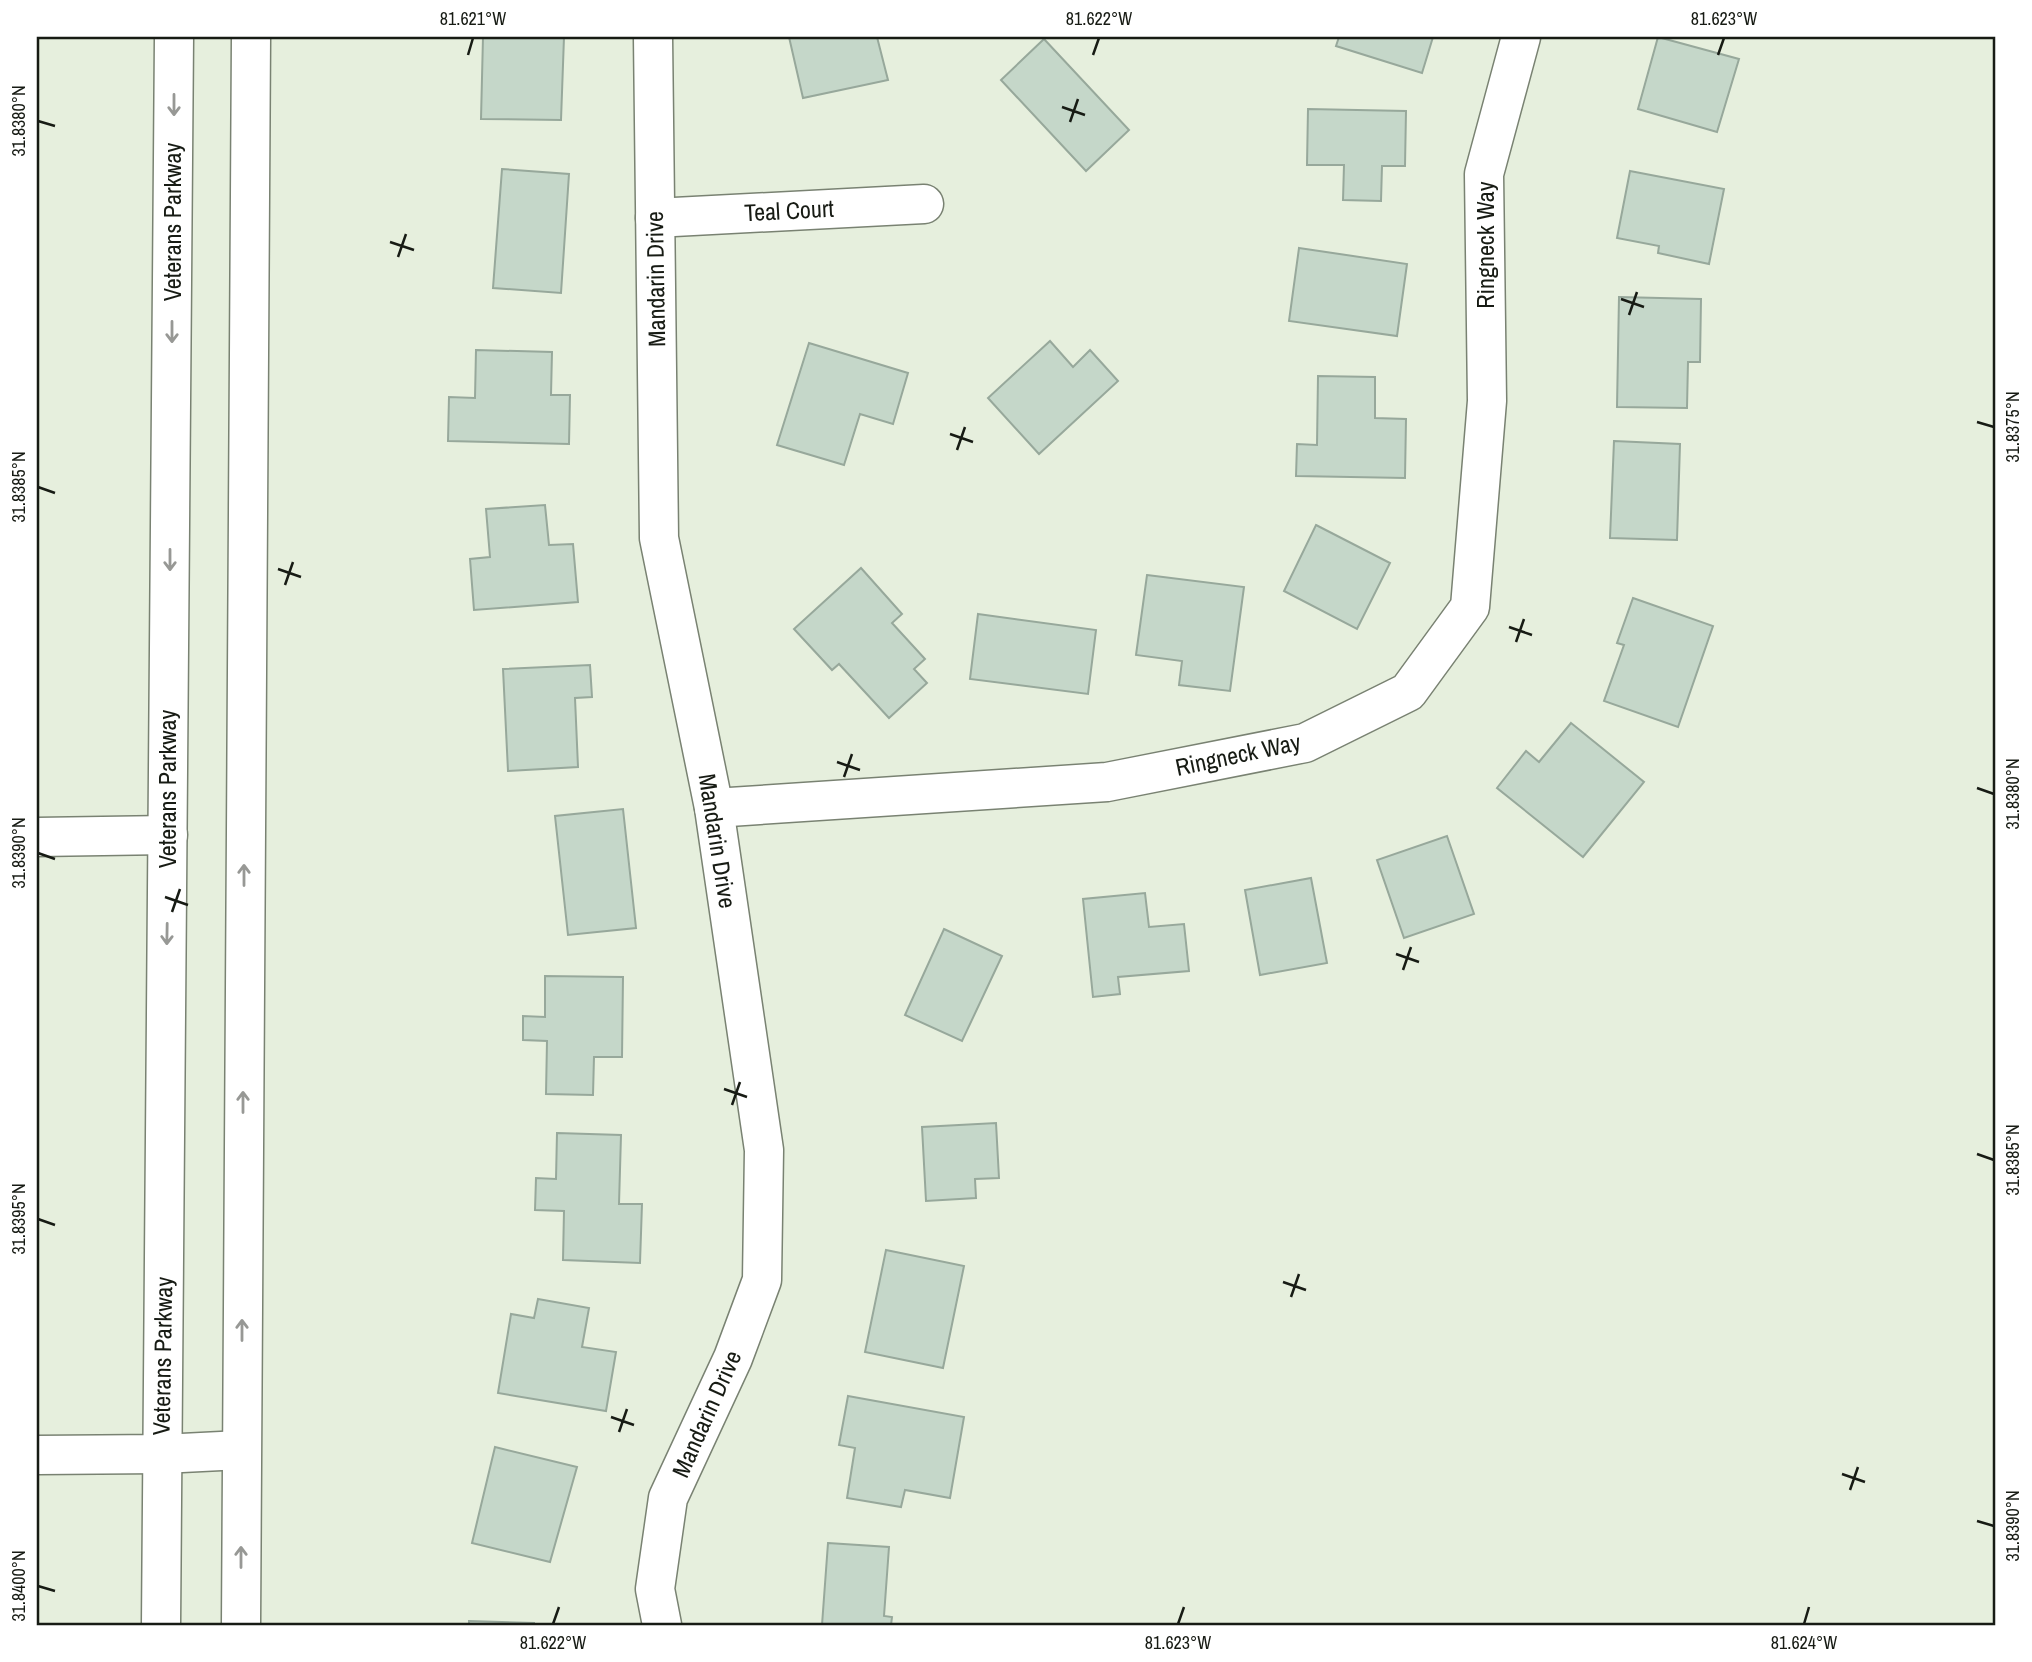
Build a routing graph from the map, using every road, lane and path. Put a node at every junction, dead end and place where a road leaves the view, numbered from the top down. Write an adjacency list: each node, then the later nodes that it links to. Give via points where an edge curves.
1 (174, 37): 8 (street, Veterans Parkway, one-way to 8)
2 (251, 37): 10 (street, one-way to 2)
3 (653, 37): 6 (street, Mandarin Drive)
4 (1521, 37): 7 (street, Ringneck Way, via 1484,174 1487,401 1470,607 1408,692 1305,743 1107,782)
5 (924, 204): 6 (street, Teal Court)
6 (655, 218): 7 (street, Mandarin Drive, via 659,538)
7 (714, 808): 15 (street, Mandarin Drive, via 764,1150 762,1280 733,1358 668,1498 655,1588)
8 (168, 835): 9 (street); 11 (street, Veterans Parkway, one-way to 11)
9 (37, 837)
10 (241, 1450): 11 (street); 14 (street, one-way to 10)
11 (162, 1454): 12 (street); 13 (street, Veterans Parkway)
12 (37, 1455)
13 (161, 1625)
14 (241, 1625)
15 (662, 1625)

